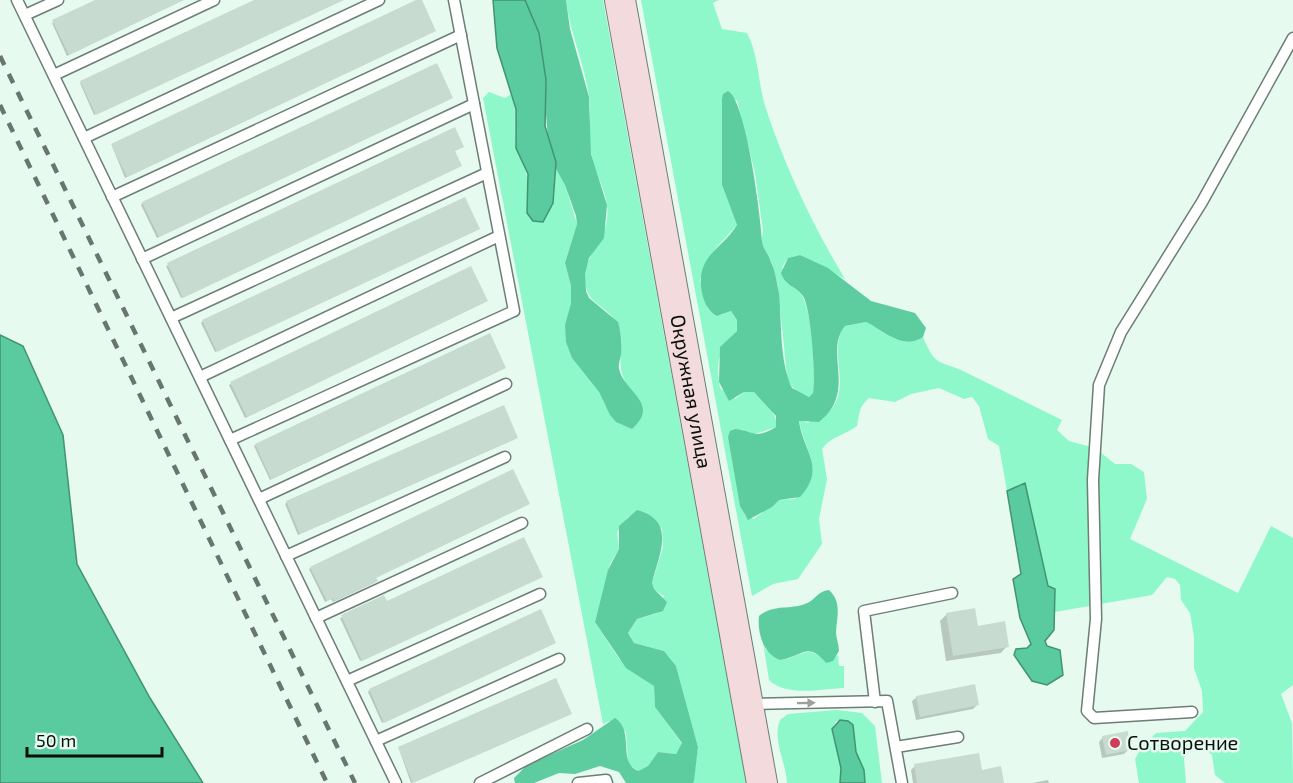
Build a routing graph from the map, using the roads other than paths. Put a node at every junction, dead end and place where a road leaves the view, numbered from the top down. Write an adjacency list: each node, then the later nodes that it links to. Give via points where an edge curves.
1 (17, 0): 7 (lane)
2 (58, 0): 7 (lane)
3 (214, 0): 10 (lane)
4 (379, 0): 12 (lane)
5 (454, 0): 8 (lane)
6 (620, 0): 31 (main road, Окружная улица)
7 (25, 15): 10 (lane)
8 (460, 35): 11 (lane); 14 (lane)
9 (1293, 38): 32 (lane, via 1202,201 1121,332 1100,385 1093,480 1096,619 1087,711 1094,718)
10 (54, 75): 12 (lane)
11 (474, 104): 13 (lane); 16 (lane)
12 (84, 138): 14 (lane)
13 (487, 173): 15 (lane); 17 (lane)
14 (112, 196): 16 (lane)
15 (500, 236): 18 (lane); 20 (lane, via 514,311)
16 (142, 259): 17 (lane)
17 (171, 318): 18 (lane)
18 (200, 377): 20 (lane)
19 (506, 384): 22 (lane)
20 (230, 440): 22 (lane)
21 (506, 457): 24 (lane)
22 (259, 499): 24 (lane)
23 (522, 523): 27 (lane)
24 (286, 556): 27 (lane)
25 (540, 594): 29 (lane)
26 (952, 594): 30 (lane, via 864,611)
27 (316, 618): 29 (lane)
28 (560, 659): 35 (lane)
29 (347, 681): 35 (lane)
30 (875, 702): 31 (lane, one-way to 30); 36 (lane, via 887,701)
31 (748, 704): 41 (main road, Окружная улица)
32 (1192, 712)
33 (587, 729): 38 (lane)
34 (958, 737): 36 (lane)
35 (376, 741): 37 (lane)
36 (896, 747): 42 (lane)
37 (396, 783)
38 (480, 783)
39 (578, 783): 40 (lane)
40 (607, 783)
41 (762, 783)
42 (902, 783)

